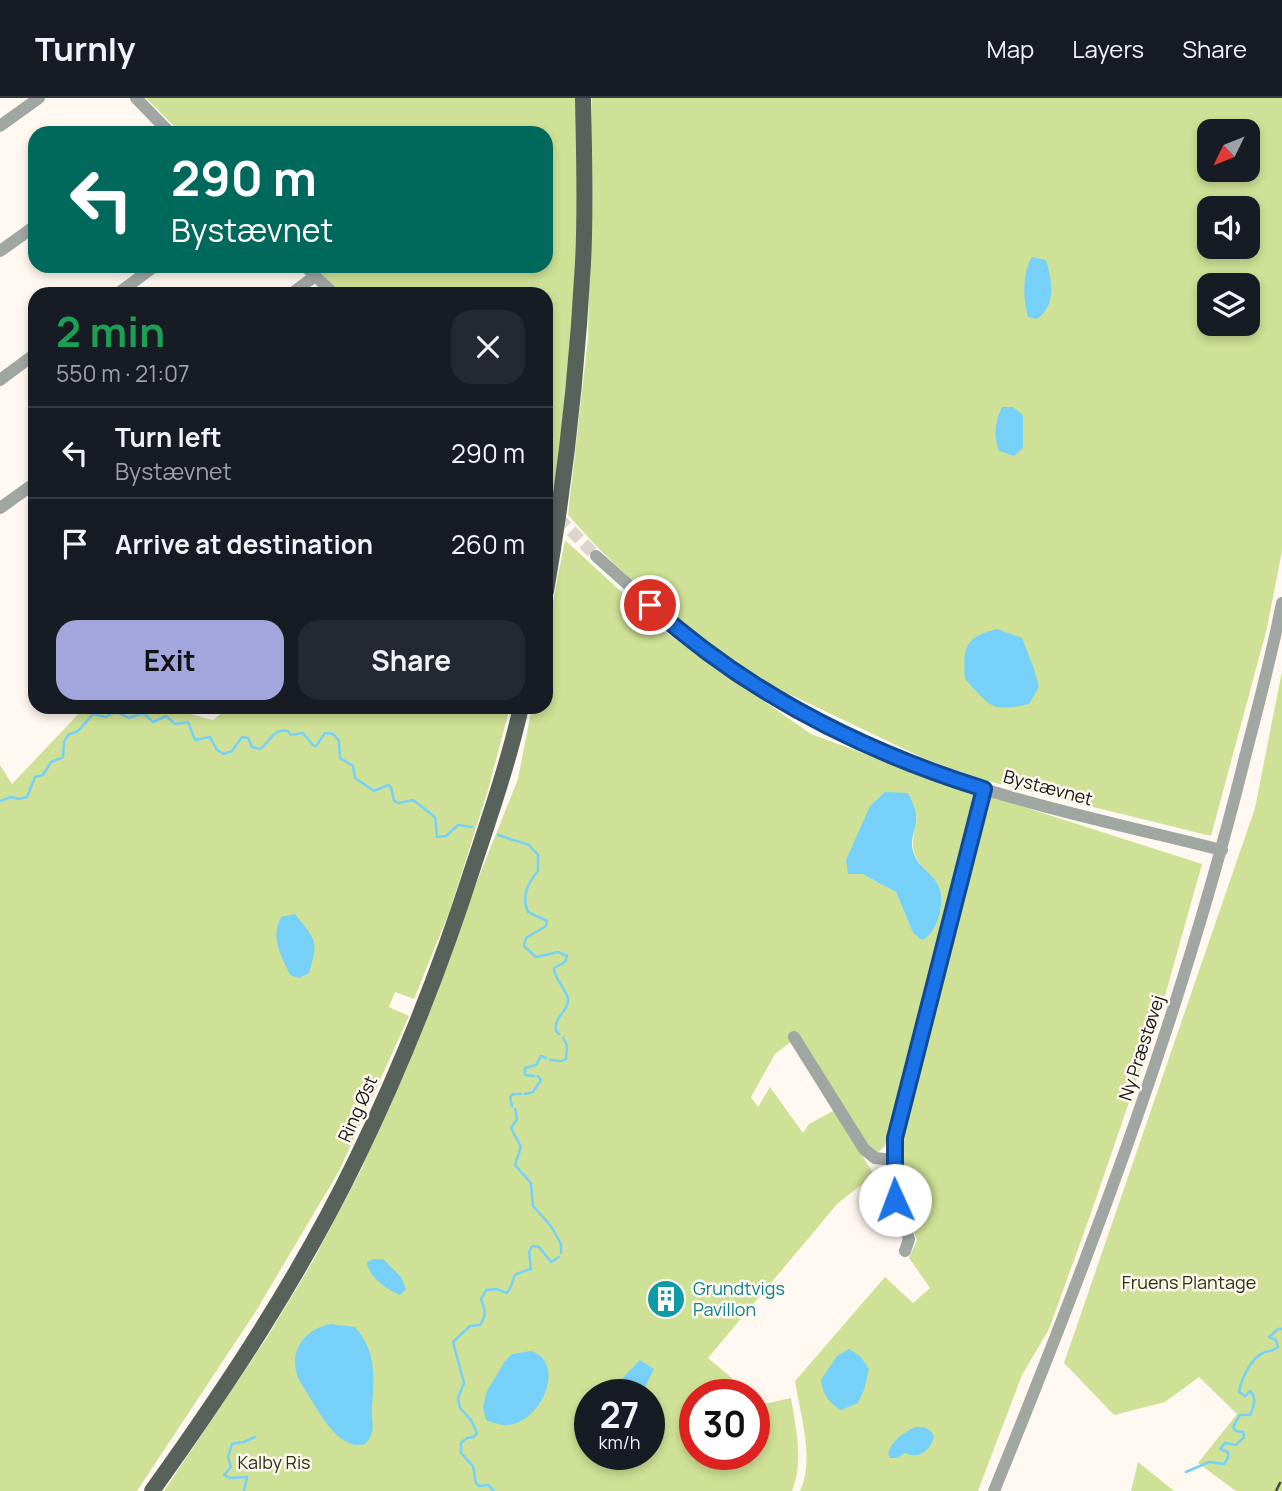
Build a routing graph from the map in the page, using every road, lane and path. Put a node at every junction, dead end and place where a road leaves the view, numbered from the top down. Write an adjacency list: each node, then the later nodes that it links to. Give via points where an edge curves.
1 (38, 98): 4 (street)
2 (136, 98): 5 (street)
3 (583, 98): 18 (main road, via 578,344)
4 (0, 126)
5 (161, 126)
6 (28, 231): 7 (street)
7 (0, 251)
8 (146, 273): 11 (street)
9 (313, 273): 10 (street)
10 (316, 276): 12 (street); 13 (street)
11 (126, 287)
12 (301, 287)
13 (327, 287)
14 (28, 359): 15 (street)
15 (0, 380)
16 (28, 487): 17 (street)
17 (0, 508)
18 (553, 553)
19 (596, 556): 22 (street, Bystævnet, via 668,621 768,693 873,748)
20 (1282, 603): 23 (street, Ny Præstøvej)
21 (519, 714): 27 (main road, Ring Øst, via 456,920 357,1159 264,1327)
22 (984, 789): 23 (street, Bystævnet); 25 (street, via 895,1138)
23 (1222, 850): 28 (street, Ny Præstøvej, via 1146,1094)
24 (794, 1037): 25 (street, via 864,1149 875,1158)
25 (894, 1160): 26 (street, via 895,1200 909,1233)
26 (905, 1251)
27 (152, 1491)
28 (994, 1491)

